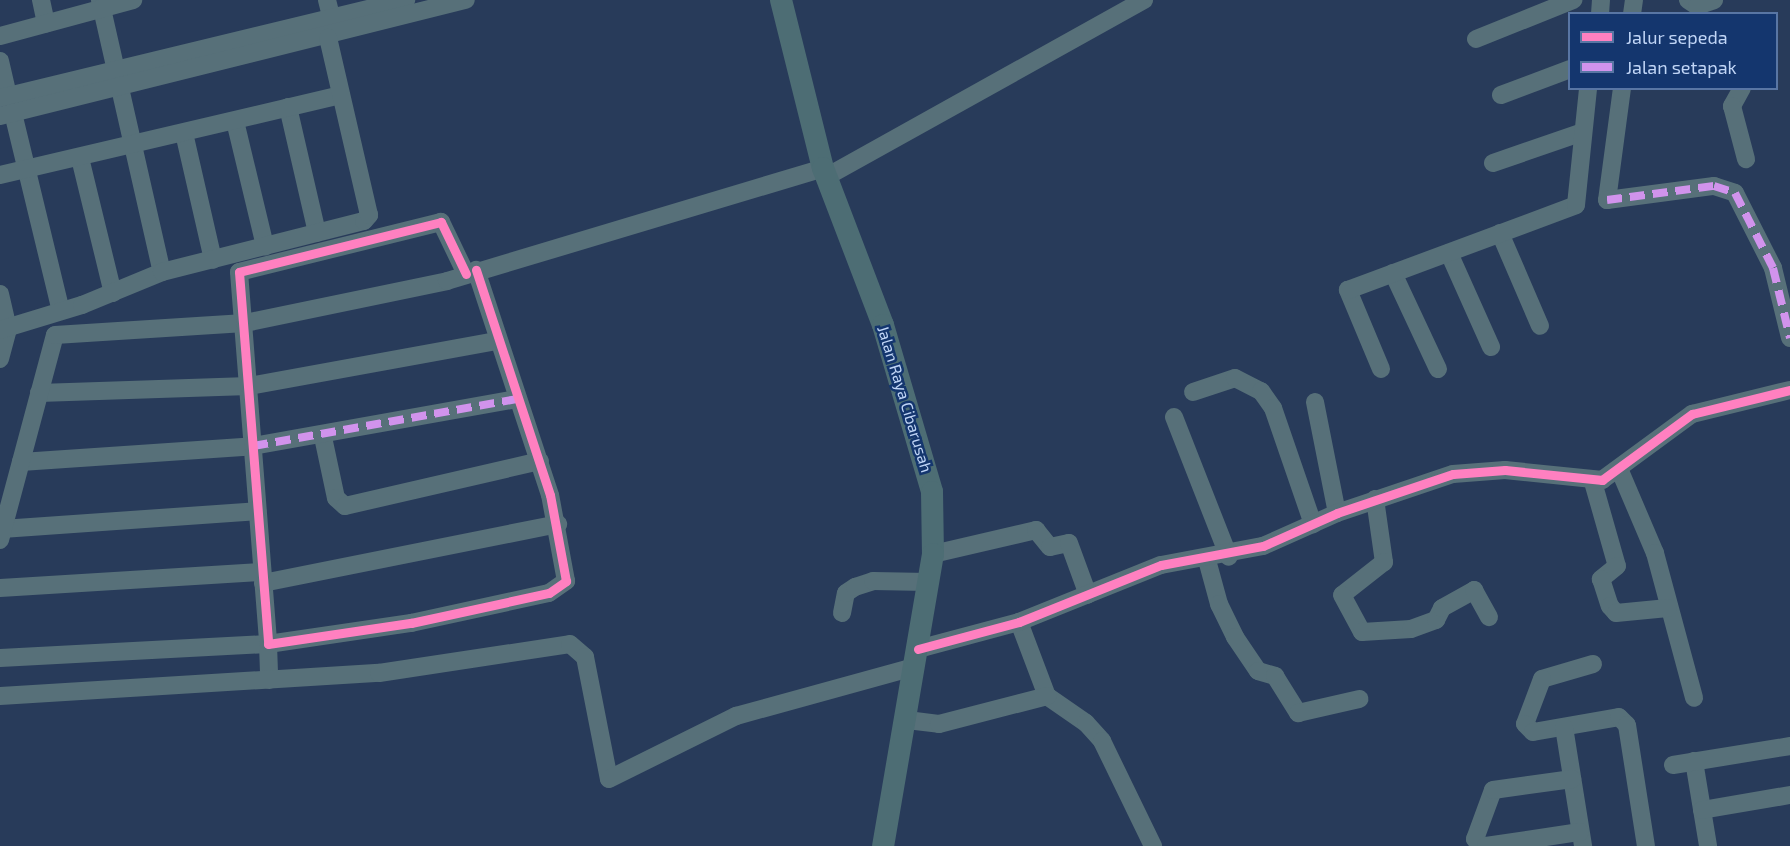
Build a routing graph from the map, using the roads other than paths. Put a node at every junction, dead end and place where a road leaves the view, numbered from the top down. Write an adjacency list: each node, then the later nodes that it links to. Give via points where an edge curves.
1 (41, 0): 12 (street)
2 (133, 0): 11 (street)
3 (327, 0): 13 (street)
4 (406, 0): 13 (street)
5 (466, 0): 13 (street)
6 (781, 0): 34 (main road, Jalan Raya Cibarusah)
7 (1144, 0): 34 (street)
8 (1573, 0): 15 (street)
9 (1688, 0): 10 (street, via 1702,6)
10 (1714, 0)
11 (101, 4): 12 (street); 18 (street)
12 (46, 23): 14 (street)
13 (330, 29): 18 (street); 23 (street)
14 (0, 36)
15 (1476, 39)
16 (0, 62): 24 (street)
17 (1568, 69): 22 (street)
18 (121, 79): 24 (street); 29 (street)
19 (1588, 90): 28 (street)
20 (1622, 90): 50 (street, via 1607,200 1713,186 1735,193 1773,268)
21 (1741, 90): 31 (street, via 1732,106)
22 (1501, 95)
23 (340, 96): 25 (street); 37 (street, via 369,215 364,221)
24 (5, 106): 33 (street)
25 (288, 108): 26 (street); 37 (street)
26 (235, 121): 27 (street); 38 (street)
27 (184, 133): 29 (street); 40 (street)
28 (1580, 133): 32 (street); 36 (street, via 1576,205)
29 (134, 144): 30 (street); 41 (street)
30 (80, 158): 33 (street); 44 (street)
31 (1746, 159)
32 (1493, 163)
33 (27, 168): 35 (street); 46 (street)
34 (825, 173): 42 (street); 75 (main road, Jalan Raya Cibarusah, via 883,325 928,471)
35 (0, 175)
36 (1500, 233): 39 (street); 48 (street)
37 (317, 234): 38 (street)
38 (265, 246): 40 (street)
39 (1449, 253): 43 (street); 52 (street)
40 (213, 260): 41 (street)
41 (162, 272): 44 (street)
42 (471, 272): 47 (street); 47 (street, via 441,222 242,268); 51 (street)
43 (1394, 273): 54 (street, via 1348,290); 55 (street)
44 (113, 293): 46 (street)
45 (0, 294): 49 (street)
46 (60, 308): 49 (street)
47 (245, 323): 56 (street); 59 (street, via 55,335)
48 (1540, 326)
49 (4, 329): 53 (street)
50 (1789, 331)
51 (497, 341): 56 (street); 60 (street)
52 (1491, 347)
53 (0, 359)
54 (1381, 369)
55 (1438, 369)
56 (249, 386): 59 (street); 64 (street)
57 (1790, 390): 67 (street, via 1692,414)
58 (1193, 392): 73 (street, via 1235,378 1257,387 1273,408)
59 (39, 393): 66 (street)
60 (518, 399): 63 (street); 65 (street)
61 (1315, 402): 71 (street)
62 (1174, 417): 76 (street)
63 (322, 437): 64 (street); 65 (street, via 336,498 345,506)
64 (253, 446): 66 (street); 70 (street)
65 (540, 461): 72 (street)
66 (21, 462): 74 (street)
67 (1620, 471): 68 (street); 82 (street, via 1655,553)
68 (1593, 482): 69 (street, via 1476,470); 82 (street, via 1617,566 1601,579 1610,606 1616,613)
69 (1375, 499): 71 (street); 84 (street, via 1384,562 1342,595 1359,629 1411,629 1436,620 1442,608 1474,590)
70 (257, 511): 74 (street); 78 (street)
71 (1337, 513): 73 (street)
72 (558, 524): 78 (street); 86 (street, via 566,581 549,593 411,623)
73 (1313, 524): 76 (street)
74 (1, 534)
75 (933, 554): 79 (main road, Jalan Raya Cibarusah); 81 (street, via 1036,530 1050,548 1069,543)
76 (1229, 557): 77 (street)
77 (1207, 560): 81 (street, via 1161,565); 94 (street, via 1219,604 1235,637 1258,671 1275,676 1298,713)
78 (263, 577): 80 (street); 86 (street)
79 (928, 582): 83 (street, via 873,581 855,587 846,594); 88 (main road, Jalan Raya Cibarusah)
80 (0, 588)
81 (1089, 594): 85 (street)
82 (1668, 608): 93 (street)
83 (842, 613)
84 (1489, 617)
85 (1019, 622): 88 (street); 92 (street)
86 (268, 644): 87 (street); 90 (street)
87 (0, 658)
88 (916, 658): 90 (street, via 736,716 609,779 585,657 570,644 379,673); 95 (main road, Jalan Raya Cibarusah)
89 (1593, 664): 96 (street, via 1550,675 1533,691 1525,724 1533,732)
90 (269, 680): 91 (street)
91 (0, 696)
92 (1047, 696): 95 (street, via 939,724); 105 (street, via 1086,723 1102,741)
93 (1694, 698)
94 (1359, 699)
95 (907, 720): 104 (main road, Jalan Raya Cibarusah)
96 (1564, 727): 100 (street); 107 (street, via 1619,717 1627,725)
97 (1790, 746): 98 (street)
98 (1694, 761): 99 (street); 102 (street)
99 (1673, 765)
100 (1572, 779): 103 (street); 106 (street, via 1493,790 1475,839)
101 (1790, 795): 102 (street)
102 (1702, 810): 108 (street)
103 (1582, 839): 106 (street)
104 (883, 846)
105 (1153, 846)
106 (1484, 846)
107 (1646, 846)
108 (1708, 846)

